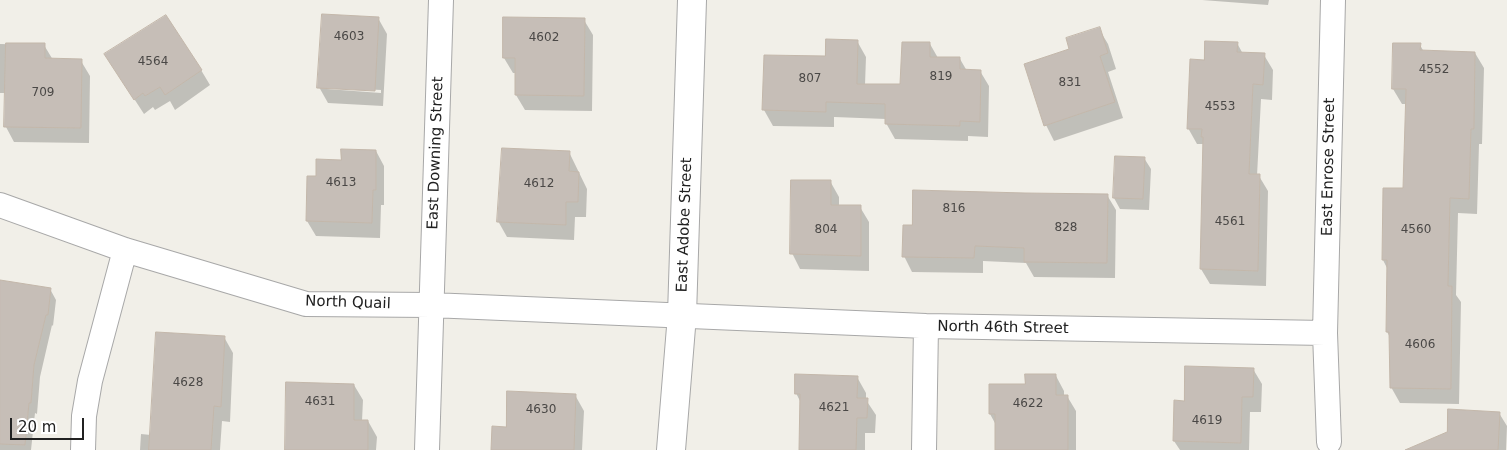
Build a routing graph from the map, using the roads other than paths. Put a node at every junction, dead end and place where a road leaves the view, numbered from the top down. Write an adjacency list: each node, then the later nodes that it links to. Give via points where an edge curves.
1 (441, 0): 6 (street, East Downing Street)
2 (692, 0): 7 (street, East Adobe Street)
3 (1333, 0): 9 (street, East Enrose Street)
4 (0, 205): 5 (street, North Quail)
5 (125, 250): 6 (street, North Quail, via 306,304); 11 (street, via 90,381)
6 (431, 306): 7 (street, North Quail); 12 (street, East Downing Street)
7 (682, 315): 8 (street, North 46th Street); 13 (street, East Adobe Street)
8 (926, 326): 9 (street, North 46th Street); 14 (street)
9 (1325, 333): 10 (street, East Enrose Street)
10 (1329, 442)
11 (83, 450)
12 (427, 450)
13 (671, 450)
14 (924, 450)

